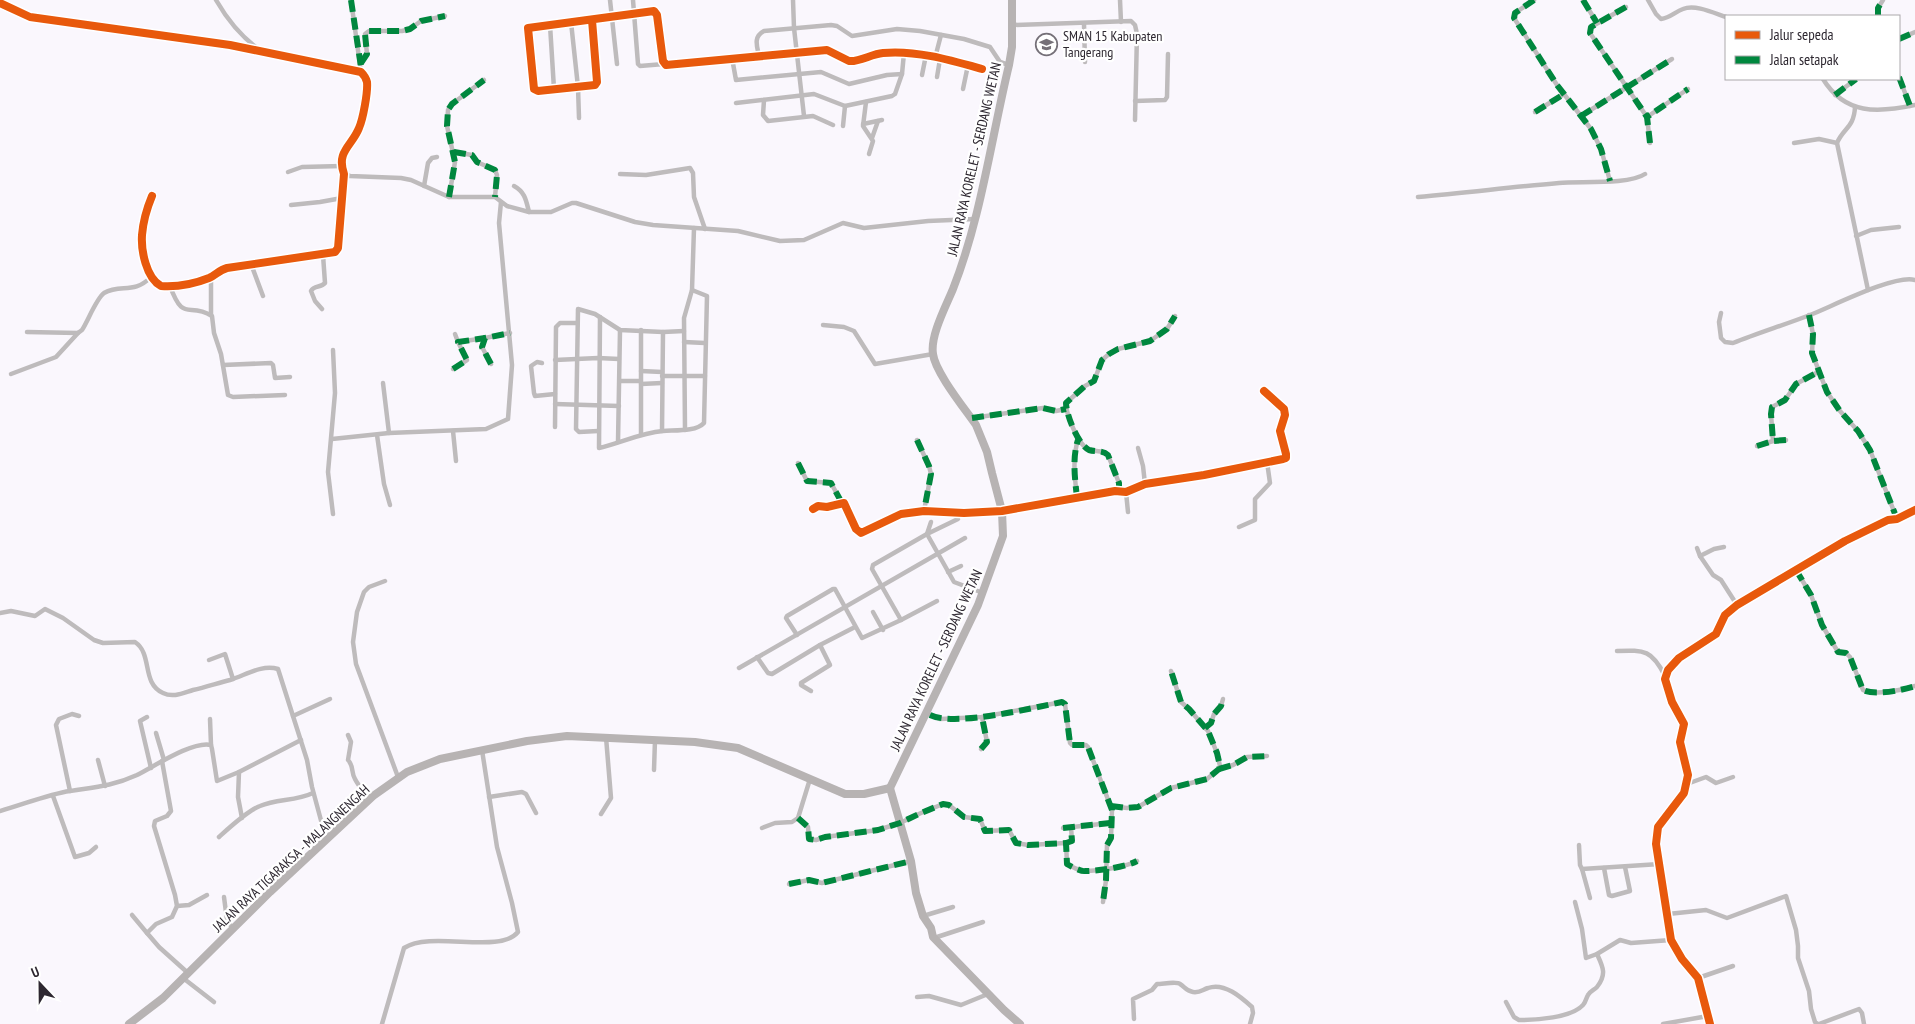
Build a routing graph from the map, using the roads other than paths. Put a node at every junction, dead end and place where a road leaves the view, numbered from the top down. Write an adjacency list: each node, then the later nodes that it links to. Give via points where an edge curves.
1 (216, 0): 30 (street, via 239,34)
2 (351, 0): 39 (street)
3 (610, 0): 18 (street)
4 (633, 0): 14 (street)
5 (793, 0): 26 (street)
6 (1012, 0): 25 (main road, JALAN RAYA KORELET - SERDANG WETAN)
7 (1120, 0): 21 (street)
8 (1534, 0): 60 (street, via 1515,13 1514,18)
9 (1583, 0): 22 (street)
10 (1648, 0): 17 (street, via 1661,19 1689,7)
11 (1883, 0): 15 (street, via 1878,8)
12 (0, 3): 30 (street, via 30,17)
13 (1626, 6): 22 (street)
14 (635, 14): 18 (street); 42 (street, via 654,12 658,15); 42 (street, via 638,64)
15 (1879, 15)
16 (445, 16): 39 (street, via 422,21 402,31 369,31 365,34 367,54)
17 (1725, 16)
18 (612, 17): 19 (street); 41 (street)
19 (592, 20): 20 (street); 55 (street, via 597,82)
20 (571, 22): 24 (street); 55 (street)
21 (1121, 22): 23 (street); 64 (street, via 1131,22 1136,29)
22 (1597, 23): 56 (street, via 1591,28 1592,36)
23 (1084, 24): 25 (street); 40 (street)
24 (550, 25): 57 (street); 57 (street, via 529,27 528,30 534,89)
25 (1013, 25): 44 (main road, JALAN RAYA KORELET - SERDANG WETAN)
26 (794, 28): 28 (street, via 831,24 852,36 897,30); 31 (street); 35 (street, via 759,34 756,38)
27 (1915, 32): 29 (street)
28 (941, 35): 37 (street); 44 (street, via 987,46 1000,62)
29 (1900, 39)
30 (264, 52): 46 (street)
31 (796, 53): 32 (street, via 826,50 852,62 882,53); 35 (street); 47 (street)
32 (904, 53): 34 (street); 48 (street)
33 (1168, 54): 64 (street, via 1165,100)
34 (926, 55): 37 (street); 49 (street)
35 (759, 56): 36 (street)
36 (732, 58): 42 (street); 47 (street, via 736,80)
37 (938, 58): 43 (street); 50 (street)
38 (1672, 59): 56 (street)
39 (361, 62): 46 (street)
40 (1084, 62)
41 (617, 64)
42 (664, 64)
43 (968, 65): 45 (street); 58 (street)
44 (1010, 65): 102 (main road, JALAN RAYA KORELET - SERDANG WETAN)
45 (982, 69)
46 (361, 72): 86 (street, via 367,82 361,123 344,150)
47 (799, 74): 48 (street, via 826,73 849,84); 61 (street)
48 (902, 74): 65 (street, via 895,94)
49 (922, 75)
50 (937, 77)
51 (1900, 79): 68 (street)
52 (484, 80): 83 (street, via 448,110 447,126)
53 (1824, 80): 62 (street)
54 (1855, 80): 62 (street)
55 (578, 87): 57 (street); 73 (street)
56 (1627, 88): 72 (street); 74 (street)
57 (554, 89)
58 (963, 89)
59 (1688, 89): 74 (street)
60 (1564, 94): 70 (street); 72 (street)
61 (801, 95): 63 (street); 67 (street, via 818,94); 71 (street)
62 (1835, 95): 69 (street)
63 (764, 100): 66 (street); 71 (street, via 763,115 768,121)
64 (1135, 100): 75 (street)
65 (866, 102): 67 (street); 76 (street)
66 (736, 103)
67 (845, 106): 78 (street)
68 (1913, 106): 69 (street, via 1869,110)
69 (1855, 107): 81 (street, via 1854,119)
70 (1535, 112)
71 (804, 116): 77 (street, via 819,117)
72 (1581, 116): 91 (street, via 1598,140)
73 (579, 118)
74 (1647, 118): 82 (street)
75 (1135, 120)
76 (863, 124): 79 (street); 79 (street, via 880,120)
77 (833, 125)
78 (842, 126)
79 (872, 138): 84 (street)
80 (1794, 143): 81 (street, via 1818,139)
81 (1838, 143): 106 (street)
82 (1650, 144)
83 (454, 152): 95 (street); 96 (street, via 472,155 477,162 495,170)
84 (869, 154)
85 (438, 157): 92 (street, via 428,163)
86 (342, 166): 87 (street, via 302,167); 88 (street)
87 (288, 172)
88 (344, 174): 92 (street, via 401,178); 97 (street)
89 (620, 174): 105 (street, via 656,174 690,168 694,197)
90 (1645, 174): 91 (street)
91 (1610, 181): 98 (street, via 1559,183)
92 (424, 186): 95 (street)
93 (514, 186): 101 (street, via 525,196)
94 (152, 196): 109 (street, via 142,233)
95 (449, 197): 96 (street)
96 (494, 197): 99 (street)
97 (342, 198): 100 (street); 107 (street, via 338,248 334,253)
98 (1418, 198)
99 (501, 202): 101 (street); 130 (street, via 499,222)
100 (291, 205)
101 (529, 212): 104 (street, via 551,212 572,202 635,222)
102 (975, 219): 105 (street, via 928,220 868,228 843,224 813,237 789,241 738,231); 137 (main road, JALAN RAYA KORELET - SERDANG WETAN, via 936,333)
103 (1899, 227): 106 (street, via 1871,230)
104 (694, 228): 105 (street); 113 (street)
105 (705, 229)
106 (1856, 236): 114 (street)
107 (323, 255): 108 (street); 116 (street, via 324,283 311,291 314,301)
108 (251, 264): 110 (street, via 221,269); 115 (street)
109 (151, 277): 112 (street, via 158,284); 129 (street, via 137,287 114,289 104,294)
110 (211, 277): 112 (street); 118 (street)
111 (1915, 280): 114 (street, via 1904,279)
112 (170, 286): 118 (street, via 180,307)
113 (692, 288): 126 (street); 135 (street, via 707,296)
114 (1868, 290): 119 (street)
115 (263, 296)
116 (322, 309)
117 (1721, 312): 119 (street, via 1720,335 1728,343)
118 (211, 314): 144 (street)
119 (1809, 315): 147 (street, via 1812,353)
120 (600, 316): 122 (street, via 578,308); 124 (street); 138 (street)
121 (1175, 316): 164 (street, via 1167,329 1150,341 1118,349 1105,357 1094,381 1068,400)
122 (577, 323): 140 (street, via 556,327); 141 (street)
123 (823, 325): 137 (street, via 844,327 854,332 875,364)
124 (620, 330): 125 (street); 139 (street)
125 (641, 330): 128 (street); 146 (street)
126 (684, 331): 128 (street); 134 (street)
127 (27, 332): 129 (street)
128 (663, 332): 149 (street)
129 (78, 333): 148 (street, via 56,357)
130 (510, 333): 132 (street); 168 (street, via 512,365 508,419 486,429)
131 (455, 334): 133 (street)
132 (485, 338): 133 (street); 143 (street, via 482,347)
133 (458, 342): 145 (street, via 467,360)
134 (684, 342): 135 (street); 151 (street)
135 (705, 343): 152 (street)
136 (333, 350): 174 (street)
137 (933, 354): 165 (main road, JALAN RAYA KORELET - SERDANG WETAN, via 938,368)
138 (598, 358): 139 (street); 141 (street); 162 (street)
139 (620, 359): 153 (street)
140 (555, 360): 141 (street); 158 (street)
141 (577, 360): 161 (street)
142 (542, 363): 158 (street, via 536,362 531,366 535,396)
143 (491, 364)
144 (222, 365): 150 (street, via 272,363 275,378); 159 (street, via 230,396)
145 (453, 369)
146 (641, 371): 149 (street); 154 (street)
147 (1818, 372): 178 (street, via 1796,384 1785,400 1772,407); 198 (street, via 1831,400 1870,450)
148 (10, 374)
149 (662, 374): 151 (street); 156 (street)
150 (290, 376)
151 (684, 376): 152 (street); 167 (street)
152 (705, 376): 167 (street, via 703,424)
153 (620, 381): 154 (street); 163 (street)
154 (640, 382): 156 (street); 172 (street)
155 (384, 383): 171 (street)
156 (662, 383): 170 (street)
157 (1264, 391): 183 (street, via 1285,413 1280,431 1286,458)
158 (555, 394): 160 (street)
159 (285, 395)
160 (555, 404): 161 (street); 166 (street)
161 (577, 405): 162 (street); 169 (street, via 576,430)
162 (600, 406): 163 (street); 169 (street)
163 (619, 406): 179 (street)
164 (1066, 410): 165 (street, via 1056,412 1043,408); 176 (street)
165 (972, 418): 194 (main road, JALAN RAYA KORELET - SERDANG WETAN, via 987,452)
166 (555, 427)
167 (685, 430): 170 (street)
168 (454, 431): 171 (street); 182 (street)
169 (598, 431): 179 (street, via 599,448)
170 (662, 431): 172 (street)
171 (389, 433): 173 (street)
172 (641, 434): 179 (street)
173 (377, 435): 174 (street); 190 (street)
174 (332, 439): 196 (street, via 328,472)
175 (917, 440): 193 (street, via 930,474)
176 (1078, 440): 186 (street, via 1088,450 1106,452 1119,483); 188 (street, via 1074,473)
177 (1786, 440): 178 (street)
178 (1773, 441): 180 (street)
179 (618, 442)
180 (1757, 446)
181 (1138, 448): 185 (street)
182 (456, 461)
183 (1267, 462): 185 (street, via 1204,476); 200 (street, via 1270,483 1255,499 1255,520)
184 (798, 463): 189 (street, via 806,481 832,482)
185 (1145, 484): 187 (street)
186 (1115, 492): 187 (street); 188 (street)
187 (1126, 492): 195 (street)
188 (1077, 498): 194 (street)
189 (842, 503): 191 (street); 193 (street, via 860,533 897,515)
190 (390, 505)
191 (813, 509)
192 (1915, 510): 198 (street)
193 (924, 511): 194 (street)
194 (1002, 512): 212 (main road, JALAN RAYA KORELET - SERDANG WETAN, via 1003,536)
195 (1128, 512)
196 (333, 514)
197 (958, 519): 201 (street)
198 (1898, 519): 208 (street, via 1888,520 1845,540)
199 (931, 522): 201 (street)
200 (1239, 527)
201 (927, 534): 205 (street); 211 (street, via 873,564)
202 (965, 538): 205 (street)
203 (1724, 547): 206 (street)
204 (1697, 548): 206 (street)
205 (938, 555): 209 (street); 211 (street)
206 (1700, 556): 214 (street, via 1713,575 1722,580)
207 (961, 566): 209 (street)
208 (1796, 570): 214 (street); 230 (street, via 1838,652 1850,657 1863,690 1877,693)
209 (948, 572): 212 (street, via 958,584)
210 (385, 581): 256 (street, via 364,592 357,612 353,642 356,664)
211 (882, 586): 215 (street); 218 (street)
212 (983, 593): 234 (main road, JALAN RAYA KORELET - SERDANG WETAN)
213 (937, 601): 218 (street)
214 (1737, 605): 228 (street, via 1725,615 1716,634 1679,658)
215 (845, 608): 219 (street); 221 (street); 221 (street, via 833,589 787,616)
216 (873, 612): 220 (street)
217 (0, 613): 229 (street, via 11,611 35,616 46,610 94,640 103,643 135,642 142,651 154,687 173,696)
218 (902, 620): 220 (street)
219 (855, 627): 220 (street, via 862,638); 222 (street)
220 (883, 630)
221 (797, 635): 224 (street)
222 (820, 645): 224 (street, via 772,674); 231 (street, via 830,665 801,683)
223 (1617, 651): 228 (street, via 1648,654 1657,661)
224 (757, 657): 226 (street)
225 (209, 660): 229 (street, via 225,654)
226 (739, 668)
227 (1172, 671): 240 (street, via 1178,698)
228 (1665, 676): 259 (street, via 1684,724 1680,739 1688,771)
229 (233, 679): 236 (street, via 259,669 278,669)
230 (1915, 686)
231 (811, 690)
232 (330, 699): 236 (street)
233 (1223, 699): 240 (street)
234 (925, 713): 238 (street, via 940,719); 261 (main road, JALAN RAYA KORELET - SERDANG WETAN)
235 (79, 716): 262 (street, via 72,714 61,718 56,726)
236 (293, 716): 244 (street)
237 (148, 717): 252 (street, via 140,721)
238 (982, 717): 247 (street, via 987,742); 267 (street, via 1064,703 1069,741 1088,747)
239 (210, 719): 246 (street)
240 (1205, 728): 253 (street, via 1217,753)
241 (156, 733): 251 (street)
242 (348, 735): 266 (street, via 351,742 348,760 355,780)
243 (606, 737): 245 (main road, JALAN RAYA TIGARAKSA - MALANGNENGAH); 248 (main road, JALAN RAYA TIGARAKSA - MALANGNENGAH, via 567,736); 270 (street, via 611,798)
244 (301, 740): 255 (street); 263 (street)
245 (655, 740): 254 (street); 258 (main road, JALAN RAYA TIGARAKSA - MALANGNENGAH, via 738,748)
246 (211, 745): 251 (street, via 200,745); 255 (street, via 218,781)
247 (981, 749)
248 (482, 750): 256 (main road, JALAN RAYA TIGARAKSA - MALANGNENGAH, via 440,759); 265 (street)
249 (1267, 756): 253 (street, via 1247,757)
250 (98, 760): 260 (street)
251 (163, 761): 252 (street); 296 (street, via 171,811 155,821 154,826)
252 (151, 768): 260 (street)
253 (1219, 769): 267 (street, via 1207,779 1171,788 1138,807)
254 (654, 770)
255 (239, 772): 271 (street, via 238,797)
256 (398, 777): 266 (main road, JALAN RAYA TIGARAKSA - MALANGNENGAH)
257 (1733, 777): 259 (street, via 1716,783 1704,778)
258 (810, 779): 261 (main road, JALAN RAYA TIGARAKSA - MALANGNENGAH, via 851,795); 272 (street)
259 (1687, 784): 285 (street, via 1682,797 1656,830)
260 (105, 786): 262 (street)
261 (890, 788): 273 (main road)
262 (70, 791): 264 (street)
263 (314, 793): 271 (street, via 261,805); 279 (street)
264 (53, 796): 268 (street); 282 (street, via 76,857 90,853)
265 (489, 797): 269 (street, via 522,792); 317 (street, via 497,847 518,932 504,940 424,941 404,948)
266 (369, 800): 279 (main road, JALAN RAYA TIGARAKSA - MALANGNENGAH)
267 (1111, 806): 274 (street)
268 (0, 811)
269 (536, 813)
270 (601, 814)
271 (242, 818): 278 (street)
272 (798, 818): 273 (street, via 807,825 808,838 812,840 878,830); 276 (street)
273 (900, 823): 280 (street, via 934,807 946,805 964,817 980,818 985,831 1009,830 1016,843); 283 (main road)
274 (1110, 823): 275 (street); 287 (street)
275 (1071, 827): 277 (street); 280 (street, via 1072,841)
276 (762, 828)
277 (1063, 828)
278 (219, 836)
279 (326, 839): 302 (main road, JALAN RAYA TIGARAKSA - MALANGNENGAH)
280 (1066, 843): 287 (street, via 1068,866 1084,872)
281 (1579, 845): 289 (street)
282 (96, 847)
283 (911, 861): 290 (street, via 822,883 810,880); 300 (main road)
284 (1137, 861): 287 (street)
285 (1660, 864): 286 (street); 298 (street)
286 (1625, 867): 288 (street); 288 (street, via 1630,890 1610,896)
287 (1107, 868): 294 (street)
288 (1604, 868): 289 (street)
289 (1582, 869): 293 (street)
290 (789, 884)
291 (207, 894): 296 (street, via 189,906)
292 (224, 897): 302 (street, via 227,920)
293 (1590, 898)
294 (1103, 902)
295 (1575, 902): 306 (street, via 1585,956)
296 (177, 906): 303 (street, via 172,917)
297 (953, 908): 300 (street)
298 (1668, 914): 305 (street); 322 (street, via 1706,910 1727,918 1786,896 1811,1009 1815,1022)
299 (132, 915): 303 (street)
300 (923, 916): 304 (main road)
301 (983, 922): 304 (street)
302 (233, 929): 308 (main road, JALAN RAYA TIGARAKSA - MALANGNENGAH)
303 (146, 933): 308 (street)
304 (934, 938): 310 (main road)
305 (1671, 940): 306 (street, via 1631,943 1620,940); 309 (street)
306 (1597, 954): 313 (street, via 1604,969 1603,976 1585,1002 1572,1012 1558,1017 1519,1020)
307 (1732, 966): 309 (street)
308 (185, 975): 312 (street); 316 (main road, JALAN RAYA TIGARAKSA - MALANGNENGAH, via 163,998)
309 (1698, 978): 314 (street)
310 (988, 994): 311 (street, via 961,1005 929,996); 318 (main road)
311 (917, 997)
312 (214, 1002)
313 (1506, 1002)
314 (1708, 1016): 320 (street); 321 (street)
315 (1134, 1019): 319 (street, via 1133,999 1158,984 1177,982 1192,992 1214,987 1231,991 1252,1007)
316 (129, 1024)
317 (382, 1024)
318 (1020, 1024)
319 (1250, 1024)
320 (1663, 1024)
321 (1710, 1024)
322 (1819, 1024): 323 (street, via 1859,1009)
323 (1864, 1024)

